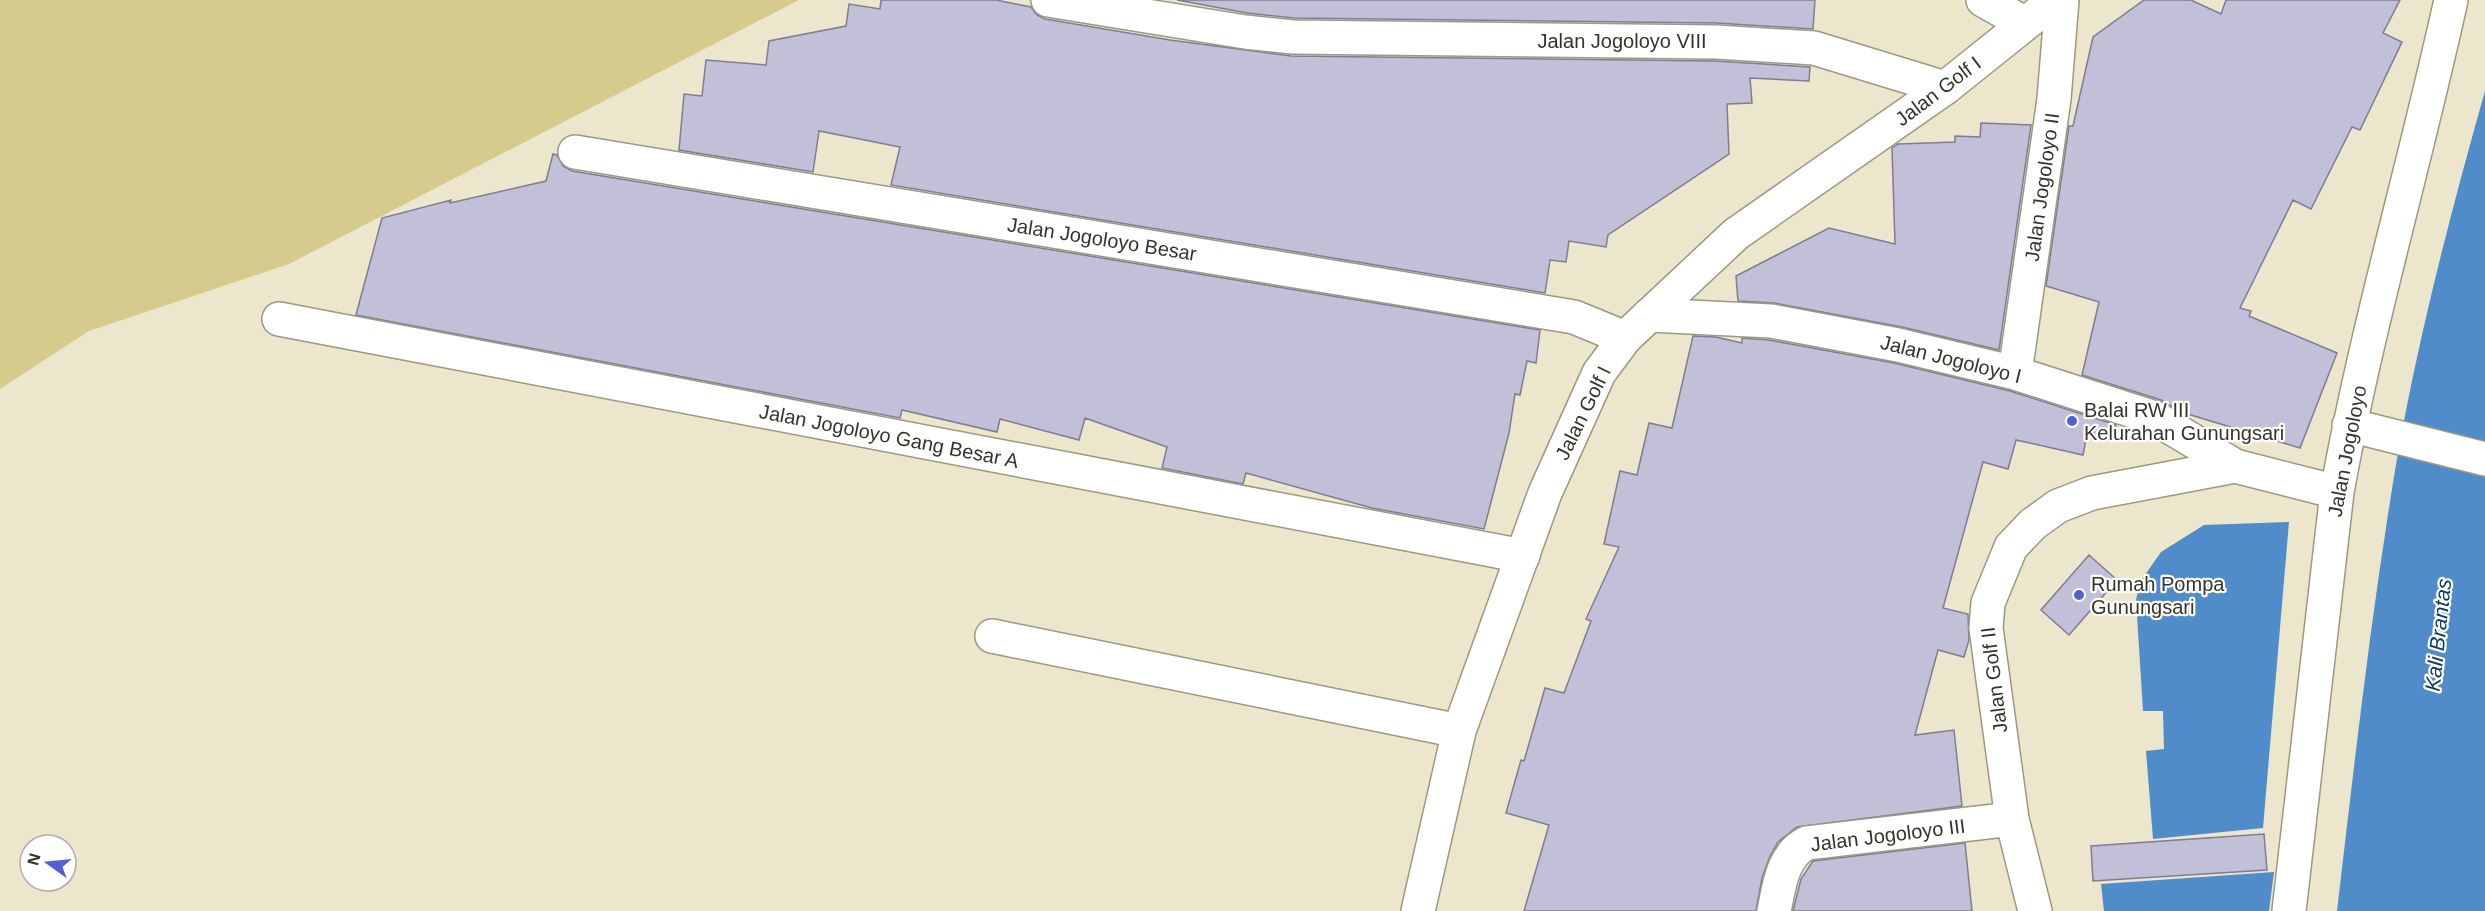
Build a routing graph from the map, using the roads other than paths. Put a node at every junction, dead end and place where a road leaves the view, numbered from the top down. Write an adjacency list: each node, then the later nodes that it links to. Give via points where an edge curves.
1 (1048, 0): 7 (street, Jalan Jogoloyo VIII, via 1293,37 1716,42 1814,48)
2 (1983, 0): 6 (street)
3 (2055, 0): 6 (street, Jalan Golf I)
4 (2062, 0): 12 (street, Jalan Jogoloyo II, via 2054,99)
5 (2451, 0): 13 (street, Jalan Jogoloyo)
6 (2024, 23): 7 (street, Jalan Golf I)
7 (1945, 88): 9 (street, Jalan Golf I, via 1736,234)
8 (575, 152): 11 (street, Jalan Jogoloyo Besar, via 1574,317)
9 (1649, 315): 11 (street, Jalan Golf I); 12 (street, Jalan Jogoloyo I, via 1771,321)
10 (279, 320): 17 (street, Jalan Jogoloyo Gang Besar A)
11 (1625, 338): 17 (street, Jalan Golf I, via 1599,373 1545,493)
12 (2015, 373): 15 (street, Jalan Jogoloyo I, via 2155,418)
13 (2349, 425): 14 (street); 16 (street, Jalan Jogoloyo)
14 (2485, 459)
15 (2235, 466): 16 (street, Jalan Golf II); 20 (street, Jalan Golf II, via 2092,493 2058,506 2011,547 1988,603 1986,628)
16 (2337, 492): 24 (street, Jalan Jogoloyo)
17 (1511, 554): 19 (street, Jalan Golf I)
18 (992, 636): 19 (street)
19 (1459, 731): 21 (street, Jalan Golf I)
20 (2012, 819): 22 (street, Jalan Jogoloyo III, via 1807,843 1794,851 1788,861); 23 (street, Jalan Golf II)
21 (1418, 911)
22 (1774, 911)
23 (2035, 911)
24 (2289, 911)

